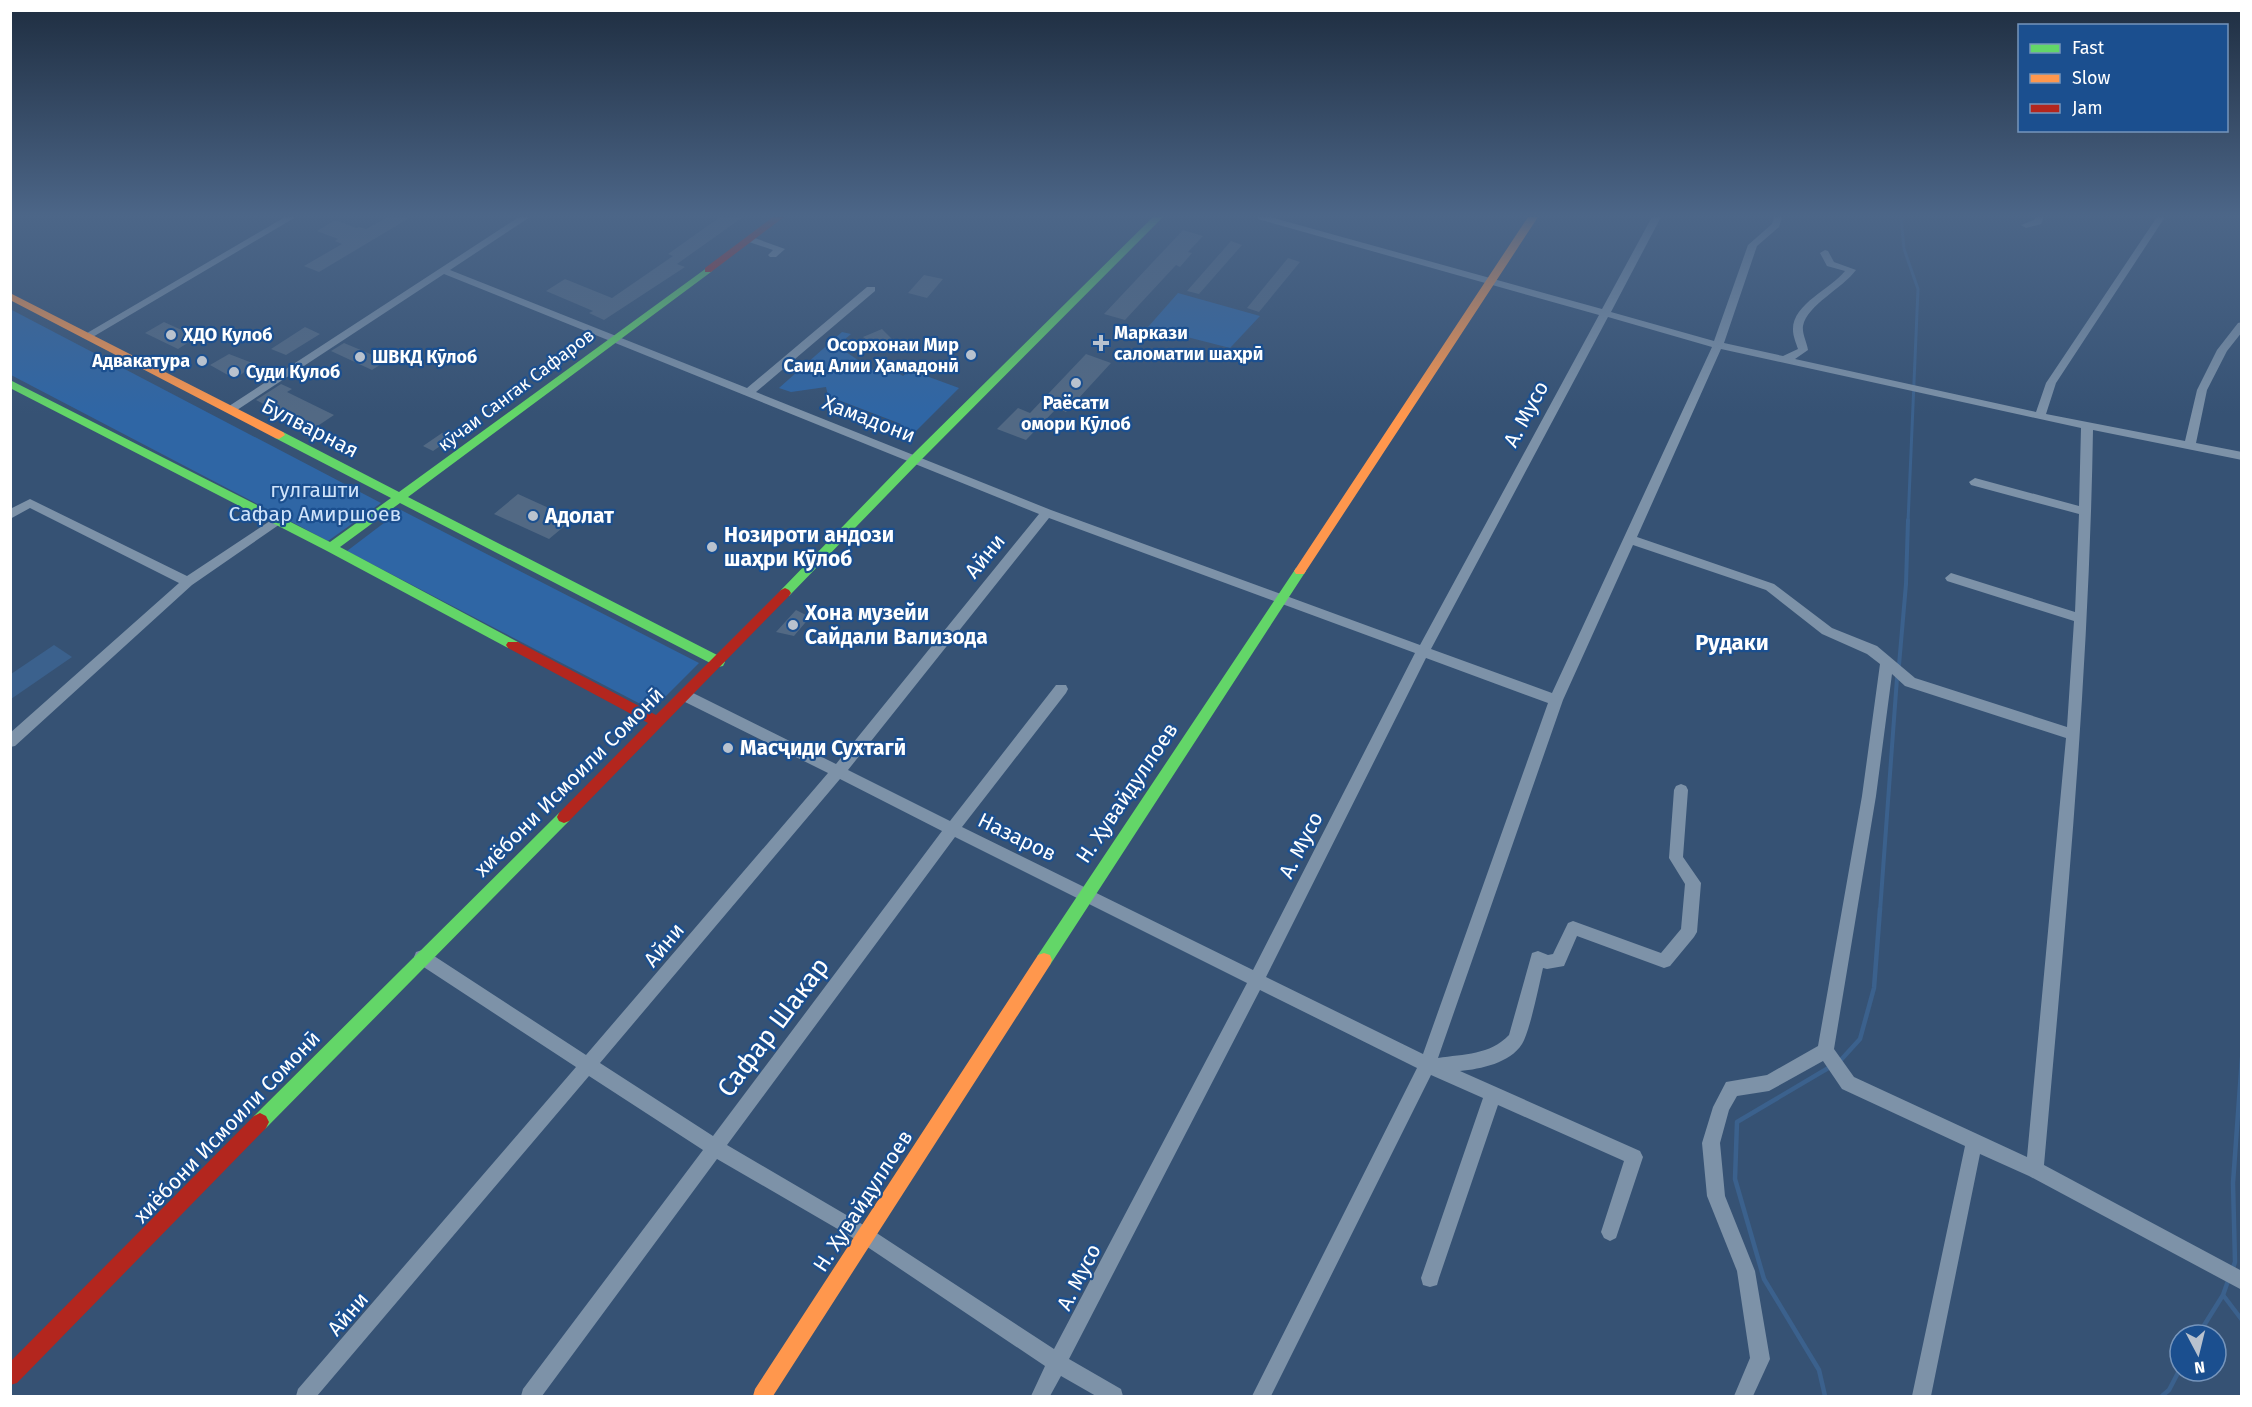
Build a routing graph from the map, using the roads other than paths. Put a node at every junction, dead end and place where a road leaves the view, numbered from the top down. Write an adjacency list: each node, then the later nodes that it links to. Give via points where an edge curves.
1 (178, 283): 15 (street)
2 (425, 283): 21 (street)
3 (475, 283): 16 (street, Ҳамадони)
4 (691, 283): 16 (street, кӯчаи Сангак Сафаров)
5 (1092, 283): 26 (street, хиёбони Исмоили Сомонӣ)
6 (1491, 283): 13 (street); 37 (street, Н. Ҳувайдуллоев)
7 (1621, 283): 13 (street, А. Мусо)
8 (1740, 283): 17 (street)
9 (1841, 283): 18 (street, via 1800,318 1798,331 1803,350)
10 (2117, 283): 22 (street, via 2050,383)
11 (871, 289): 20 (street)
12 (10, 296): 15 (street, Булварная)
13 (1603, 315): 17 (street); 39 (street, А. Мусо)
14 (2241, 325): 24 (street, via 2202,390)
15 (87, 336): 21 (street, Булварная)
16 (614, 340): 20 (street, Ҳамадони); 28 (street, кӯчаи Сангак Сафаров)
17 (1718, 345): 18 (street); 33 (street)
18 (1784, 360): 22 (street)
19 (10, 383): 32 (street)
20 (748, 393): 26 (street, Ҳамадони)
21 (230, 410): 28 (street, Булварная)
22 (2040, 416): 23 (street)
23 (2087, 426): 24 (street); 29 (street)
24 (2190, 446): 25 (street)
25 (2241, 456)
26 (916, 458): 30 (street, Ҳамадони); 40 (street, хиёбони Исмоили Сомонӣ)
27 (1975, 482): 29 (street)
28 (400, 498): 34 (street, кӯчаи Сангак Сафаров); 40 (street, Булварная)
29 (2086, 512): 38 (street)
30 (1047, 513): 37 (street, Ҳамадони); 48 (street, Айни)
31 (10, 516): 36 (street, via 30,503)
32 (278, 522): 34 (street); 36 (street)
33 (1630, 539): 41 (street, via 1770,587 1827,631 1872,650); 44 (street)
34 (331, 548): 45 (street)
35 (1951, 578): 38 (street)
36 (188, 582): 47 (street)
37 (1281, 600): 39 (street, Ҳамадони); 51 (street, Н. Ҳувайдуллоев)
38 (2080, 618): 46 (street)
39 (1423, 651): 44 (street, Ҳамадони); 53 (street, А. Мусо)
40 (718, 662): 43 (street, хиёбони Исмоили Сомонӣ)
41 (1887, 662): 46 (street, via 1910,682); 54 (street, via 1869,796)
42 (1061, 689): 50 (street, Сафар Шакар)
43 (686, 696): 45 (street, хиёбони Исмоили Сомонӣ); 48 (street, Назаров)
44 (1556, 700): 56 (street)
45 (659, 723): 52 (street, хиёбони Исмоили Сомонӣ)
46 (2075, 735): 60 (street)
47 (10, 742)
48 (838, 771): 50 (street, Назаров); 55 (street, Айни)
49 (1681, 790): 56 (street, via 1676,858 1693,883 1689,932 1665,961 1573,928 1558,961 1538,958 1516,1039 1509,1049 1495,1056)
50 (952, 829): 51 (street, Назаров); 59 (street, Сафар Шакар)
51 (1086, 894): 53 (street, Назаров); 62 (street, Н. Ҳувайдуллоев)
52 (422, 957): 55 (street); 66 (street, хиёбони Исмоили Сомонӣ)
53 (1256, 981): 56 (street, Назаров); 65 (street, А. Мусо)
54 (1825, 1051): 58 (street, via 1848,1083); 73 (street, via 1769,1083 1732,1088 1721,1107 1711,1143 1716,1196 1746,1271 1760,1359)
55 (589, 1066): 59 (street); 67 (street, Айни)
56 (1429, 1066): 57 (street, Назаров); 72 (street)
57 (1493, 1094): 61 (street, Назаров, via 1634,1157); 63 (street)
58 (1974, 1143): 60 (street); 74 (street)
59 (715, 1148): 62 (street); 68 (street, Сафар Шакар)
60 (2035, 1170): 64 (street)
61 (1610, 1232)
62 (866, 1236): 65 (street); 69 (street, Н. Ҳувайдуллоев)
63 (1430, 1278)
64 (2241, 1281)
65 (1058, 1363): 70 (street, А. Мусо); 71 (street)
66 (10, 1376)
67 (305, 1396)
68 (530, 1396)
69 (762, 1396)
70 (1040, 1396)
71 (1114, 1396)
72 (1261, 1396)
73 (1743, 1396)
74 (1921, 1396)

